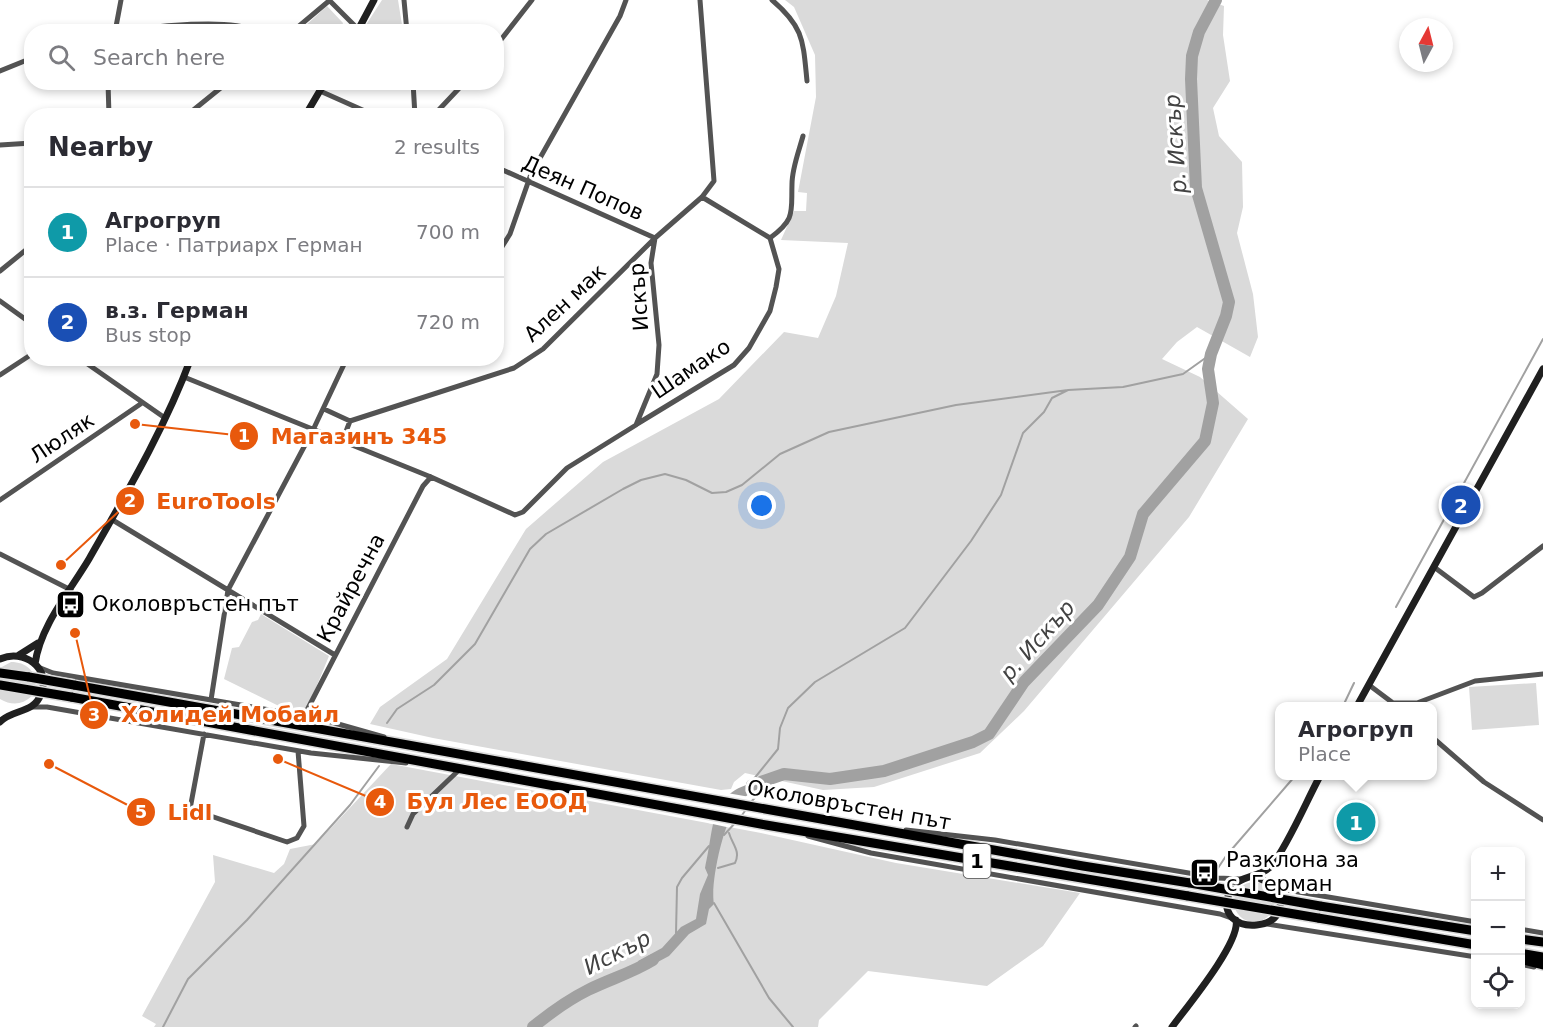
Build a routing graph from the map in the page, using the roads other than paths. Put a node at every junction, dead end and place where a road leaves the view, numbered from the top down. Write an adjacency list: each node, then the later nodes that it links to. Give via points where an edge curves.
1 (121, 0): 9 (street)
2 (330, 0): 12 (street); 13 (street)
3 (374, 0): 14 (street)
4 (404, 0): 15 (street)
5 (532, 0): 16 (street)
6 (626, 0): 35 (street)
7 (700, 0): 36 (street, Искър, via 715,169 714,181)
8 (772, 0): 19 (street, via 802,34)
9 (116, 24)
10 (207, 24): 11 (street)
11 (238, 24)
12 (302, 24)
13 (352, 24)
14 (360, 24)
15 (406, 24)
16 (504, 36)
17 (24, 61): 18 (street)
18 (0, 71)
19 (807, 81)
20 (108, 90): 25 (street)
21 (218, 90): 26 (street)
22 (413, 90): 29 (street)
23 (457, 90): 30 (street)
24 (320, 91): 27 (street); 28 (street)
25 (109, 108)
26 (196, 108)
27 (310, 108)
28 (358, 108)
29 (415, 108)
30 (441, 108)
31 (803, 136): 38 (street, via 792,183 790,218)
32 (24, 144): 33 (street)
33 (0, 145)
34 (504, 171): 35 (street, Деян Попов)
35 (528, 181): 37 (street, Деян Попов); 39 (street)
36 (702, 196): 37 (street, Искър); 38 (street)
37 (655, 238): 54 (street, Ален мак, via 543,349 514,368); 55 (street, Искър, via 651,263 659,345 657,374)
38 (770, 238): 55 (street, Шамако, via 779,269 776,287 770,311 749,348 734,364)
39 (504, 243)
40 (24, 252): 41 (street)
41 (0, 271)
42 (0, 302): 43 (street)
43 (24, 318)
44 (24, 359): 49 (street)
45 (90, 366): 51 (street)
46 (188, 366): 50 (street)
47 (343, 366): 52 (street)
48 (1543, 369): 63 (street)
49 (0, 375)
50 (184, 377): 53 (street); 56 (street)
51 (142, 403): 53 (street); 59 (street, Люляк)
52 (324, 410): 54 (street); 56 (street)
53 (165, 418): 60 (street)
54 (350, 421): 57 (street)
55 (636, 425): 58 (street, via 567,468 515,516)
56 (313, 430): 57 (street); 65 (street)
57 (342, 442): 58 (street)
58 (431, 477): 68 (street, Крайречна)
59 (0, 500)
60 (111, 519): 64 (street); 65 (street)
61 (1543, 546): 63 (street, via 1474,597)
62 (0, 554): 64 (street)
63 (1434, 567): 73 (street)
64 (71, 590): 66 (street)
65 (228, 590): 68 (street); 75 (street)
66 (38, 643): 67 (street); 70 (street)
67 (19, 655): 69 (street); 70 (street)
68 (335, 655): 82 (street, Крайречна)
69 (2, 656)
70 (37, 665): 75 (street, Околовръстен път, via 53,673); 79 (street, via 43,680 42,692)
71 (0, 673): 86 (highway, Околовръстен път / 1, bridge)
72 (1543, 674): 78 (street, via 1475,681)
73 (1369, 684): 76 (street); 77 (street)
74 (0, 685): 88 (highway, Околовръстен път / 1, bridge)
75 (211, 700): 82 (street, Околовръстен път)
76 (1359, 702)
77 (1391, 702)
78 (1423, 702)
79 (31, 707): 81 (street); 84 (street, Околовръстен път)
80 (1, 710): 81 (street)
81 (14, 713): 83 (street)
82 (304, 716): 86 (street, Околовръстен път)
83 (0, 722)
84 (204, 734): 87 (street, Околовръстен път); 87 (street, via 190,809 287,842 297,838 304,826)
85 (1437, 741): 91 (street, via 1484,782)
86 (429, 749): 90 (highway, Околовръстен път / 1)
87 (298, 751): 88 (street, Околовръстен път)
88 (457, 768): 92 (highway, Околовръстен път / 1); 93 (street, via 413,814)
89 (1318, 780): 94 (street)
90 (812, 816): 96 (street); 102 (highway, Околовръстен път / 1, bridge)
91 (1543, 820)
92 (766, 825): 98 (street, via 871,853 1217,913); 109 (highway, Околовръстен път / 1, bridge)
93 (407, 827)
94 (1272, 865): 95 (street); 97 (street)
95 (1254, 876): 96 (street); 97 (street)
96 (1242, 879): 98 (street, via 1228,896)
97 (1274, 886): 99 (street); 100 (street, via 1279,906)
98 (1235, 920): 101 (street); 104 (street)
99 (1471, 921)
100 (1267, 924): 101 (street); 111 (street)
101 (1248, 927): 104 (street)
102 (1471, 930)
103 (1525, 930): 105 (street)
104 (1236, 933): 116 (street)
105 (1543, 935): 106 (highway)
106 (1525, 936)
107 (1525, 937): 108 (highway)
108 (1543, 942)
109 (1471, 945)
110 (1525, 954): 112 (highway)
111 (1471, 956)
112 (1543, 957)
113 (1525, 960): 115 (highway)
114 (1525, 965): 115 (street)
115 (1543, 967)
116 (1172, 1027)

